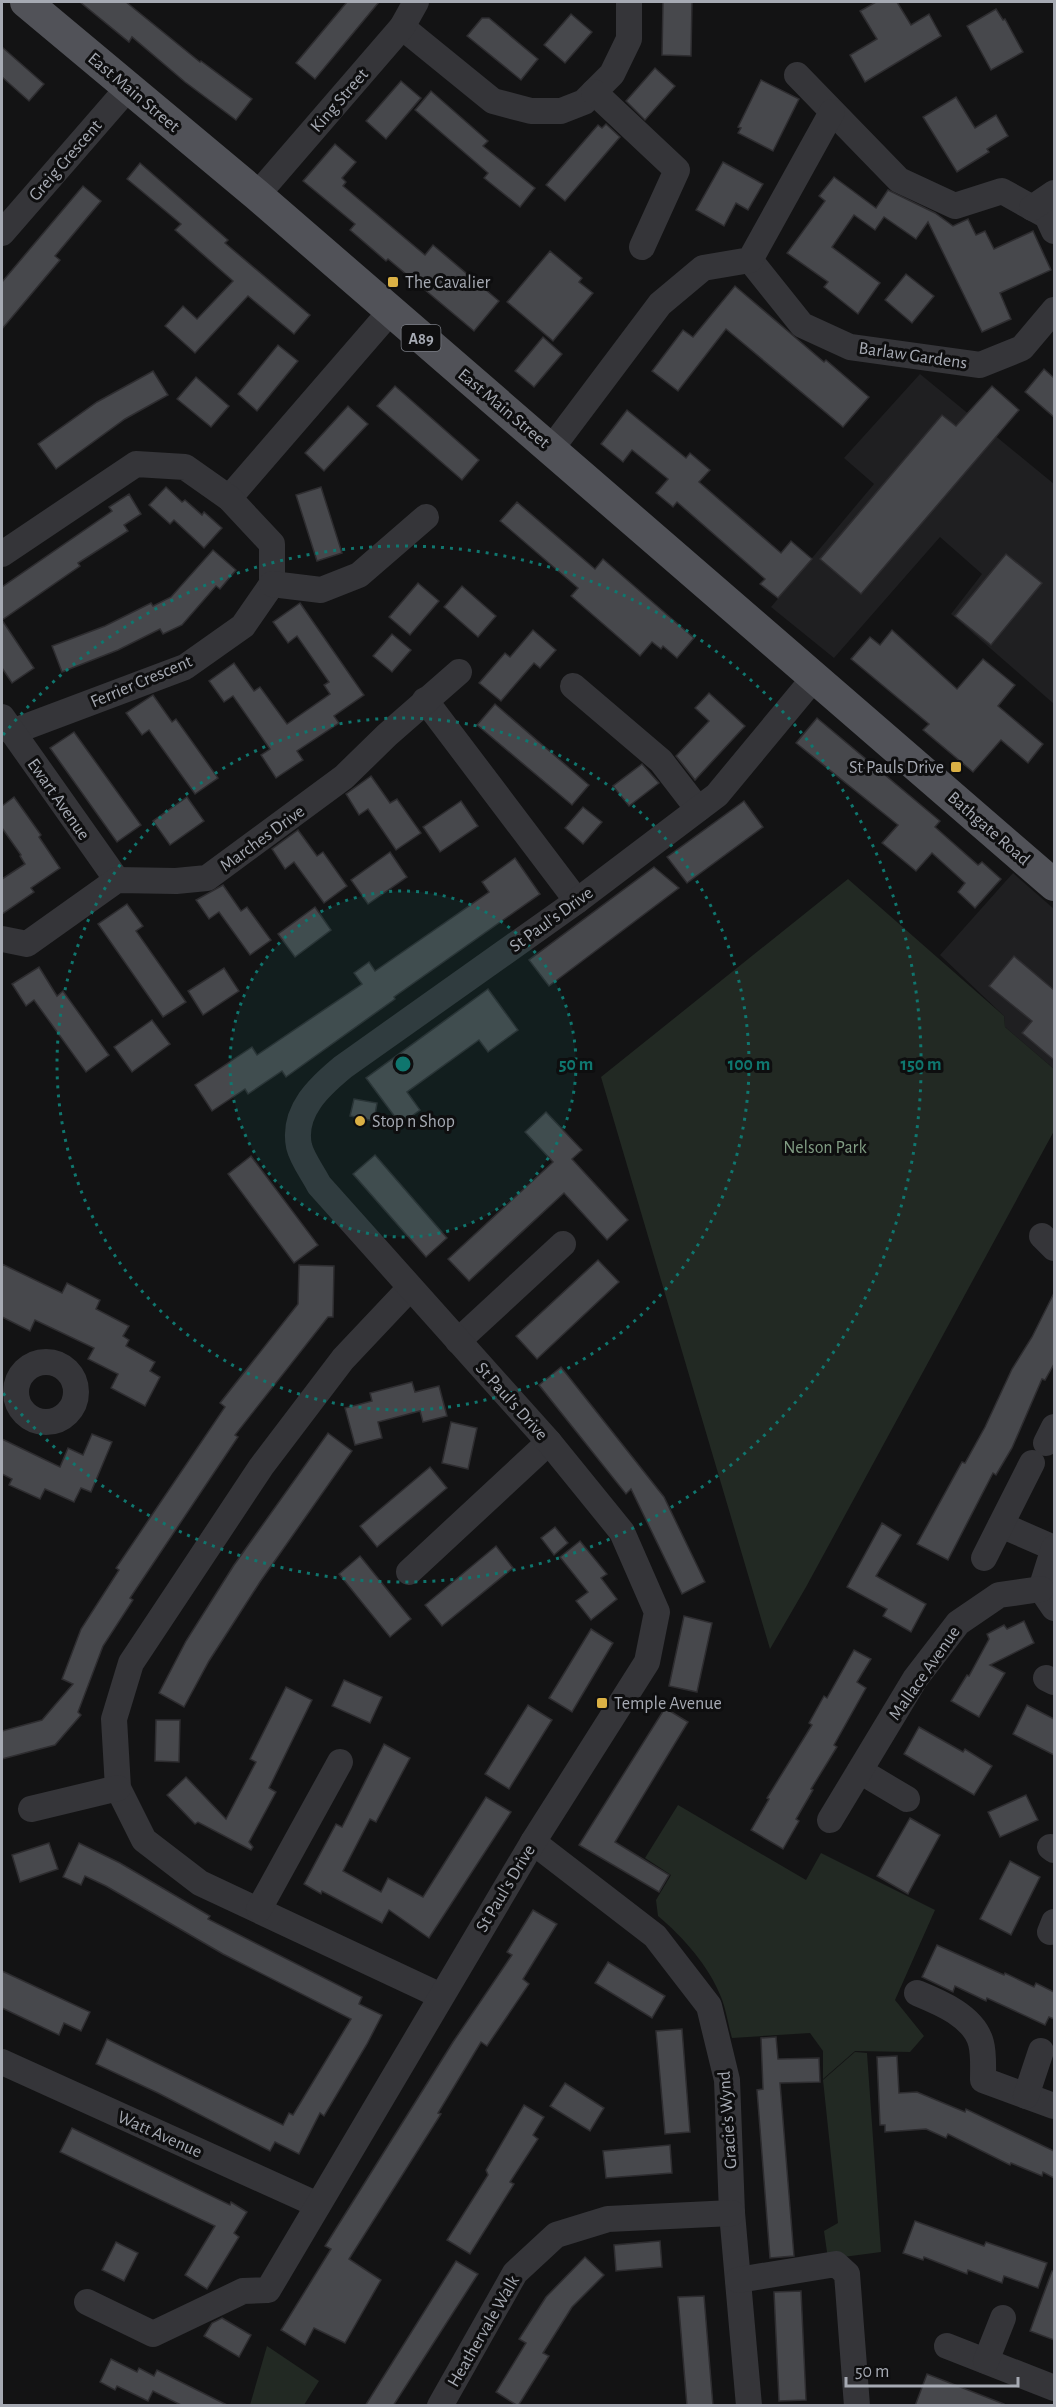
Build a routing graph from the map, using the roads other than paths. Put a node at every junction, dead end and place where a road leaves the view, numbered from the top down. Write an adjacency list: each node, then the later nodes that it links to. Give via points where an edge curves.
1 (26, 2): 6 (main road, East Main Street / A89)
2 (416, 2): 4 (street, King Street)
3 (629, 2): 7 (street, via 628,39 612,74)
4 (402, 27): 7 (street, via 493,101 531,111 561,111 584,102); 10 (street, King Street)
5 (797, 75): 8 (street)
6 (128, 88): 10 (main road, East Main Street / A89); 13 (street, Greig Crescent)
7 (594, 92): 14 (street, via 677,170)
8 (832, 112): 11 (street, via 899,180 955,206 1002,191); 15 (street)
9 (1054, 193): 11 (street)
10 (257, 195): 17 (main road, East Main Street / A89)
11 (1032, 208): 12 (street, via 1047,216)
12 (1054, 231)
13 (2, 233)
14 (642, 247)
15 (750, 260): 16 (street, Barlaw Gardens, via 802,325 850,347 980,365 1022,348); 18 (street, via 703,268 660,304)
16 (1054, 310)
17 (390, 312): 18 (main road, East Main Street / A89); 19 (street)
18 (551, 448): 24 (main road, East Main Street / A89)
19 (230, 498): 21 (street, via 185,467 136,464); 22 (street, via 272,544)
20 (426, 517): 22 (street, via 359,575 321,590)
21 (2, 554)
22 (272, 584): 27 (street, Ferrier Crescent, via 243,626 185,667)
23 (459, 672): 26 (street, Marches Drive)
24 (814, 678): 28 (street, St Paul's Drive, via 717,795); 30 (main road, Bathgate Road / A89)
25 (573, 686): 28 (street, via 661,761)
26 (425, 700): 29 (street, Marches Drive, via 344,777 207,878); 31 (street)
27 (7, 725): 29 (street, Ewart Avenue)
28 (699, 809): 31 (street, St Paul's Drive)
29 (117, 880): 32 (street, via 27,944)
30 (1054, 885)
31 (578, 901): 34 (street, St Paul's Drive, via 343,1067 318,1088 304,1109 299,1147 319,1185)
32 (2, 939)
33 (563, 1244): 35 (street)
34 (410, 1288): 35 (street, St Paul's Drive); 45 (street, via 343,1359 268,1458 131,1663 114,1719)
35 (458, 1341): 36 (street, St Paul's Drive)
36 (549, 1442): 41 (street); 49 (street, St Paul's Drive, via 622,1532 657,1612 647,1662)
37 (1044, 1444): 38 (street)
38 (1001, 1525): 39 (street); 40 (street)
39 (1054, 1548): 42 (street, Mallace Avenue)
40 (984, 1558)
41 (409, 1572)
42 (1048, 1598): 44 (street, Mallace Avenue, via 999,1595 958,1623 915,1679)
43 (340, 1762): 50 (street)
44 (860, 1771): 46 (street); 48 (street, Mallace Avenue)
45 (118, 1788): 47 (street); 50 (street, via 144,1840 200,1883)
46 (907, 1799)
47 (31, 1809)
48 (830, 1820)
49 (533, 1842): 52 (street, St Paul's Drive); 58 (street, Gracie's Wynd, via 655,1936 709,2006 727,2080)
50 (259, 1909): 52 (street)
51 (917, 1993): 55 (street, via 946,2005 978,2033 983,2080)
52 (441, 1996): 57 (street, St Paul's Drive)
53 (1041, 2051): 55 (street)
54 (2, 2062): 57 (street, Watt Avenue)
55 (1026, 2096): 56 (street)
56 (1054, 2106)
57 (318, 2205): 60 (street, St Paul's Drive, via 268,2290 243,2291 153,2334)
58 (732, 2213): 59 (street, Gracie's Wynd); 65 (street, Heathervale Walk, via 608,2219 556,2235 515,2273)
59 (738, 2280): 66 (street, Gracie's Wynd); 67 (street, via 836,2264 847,2274)
60 (87, 2302)
61 (1003, 2318): 63 (street)
62 (947, 2346): 63 (street)
63 (986, 2361): 64 (street)
64 (1054, 2388)
65 (440, 2406)
66 (749, 2406)
67 (857, 2406)

